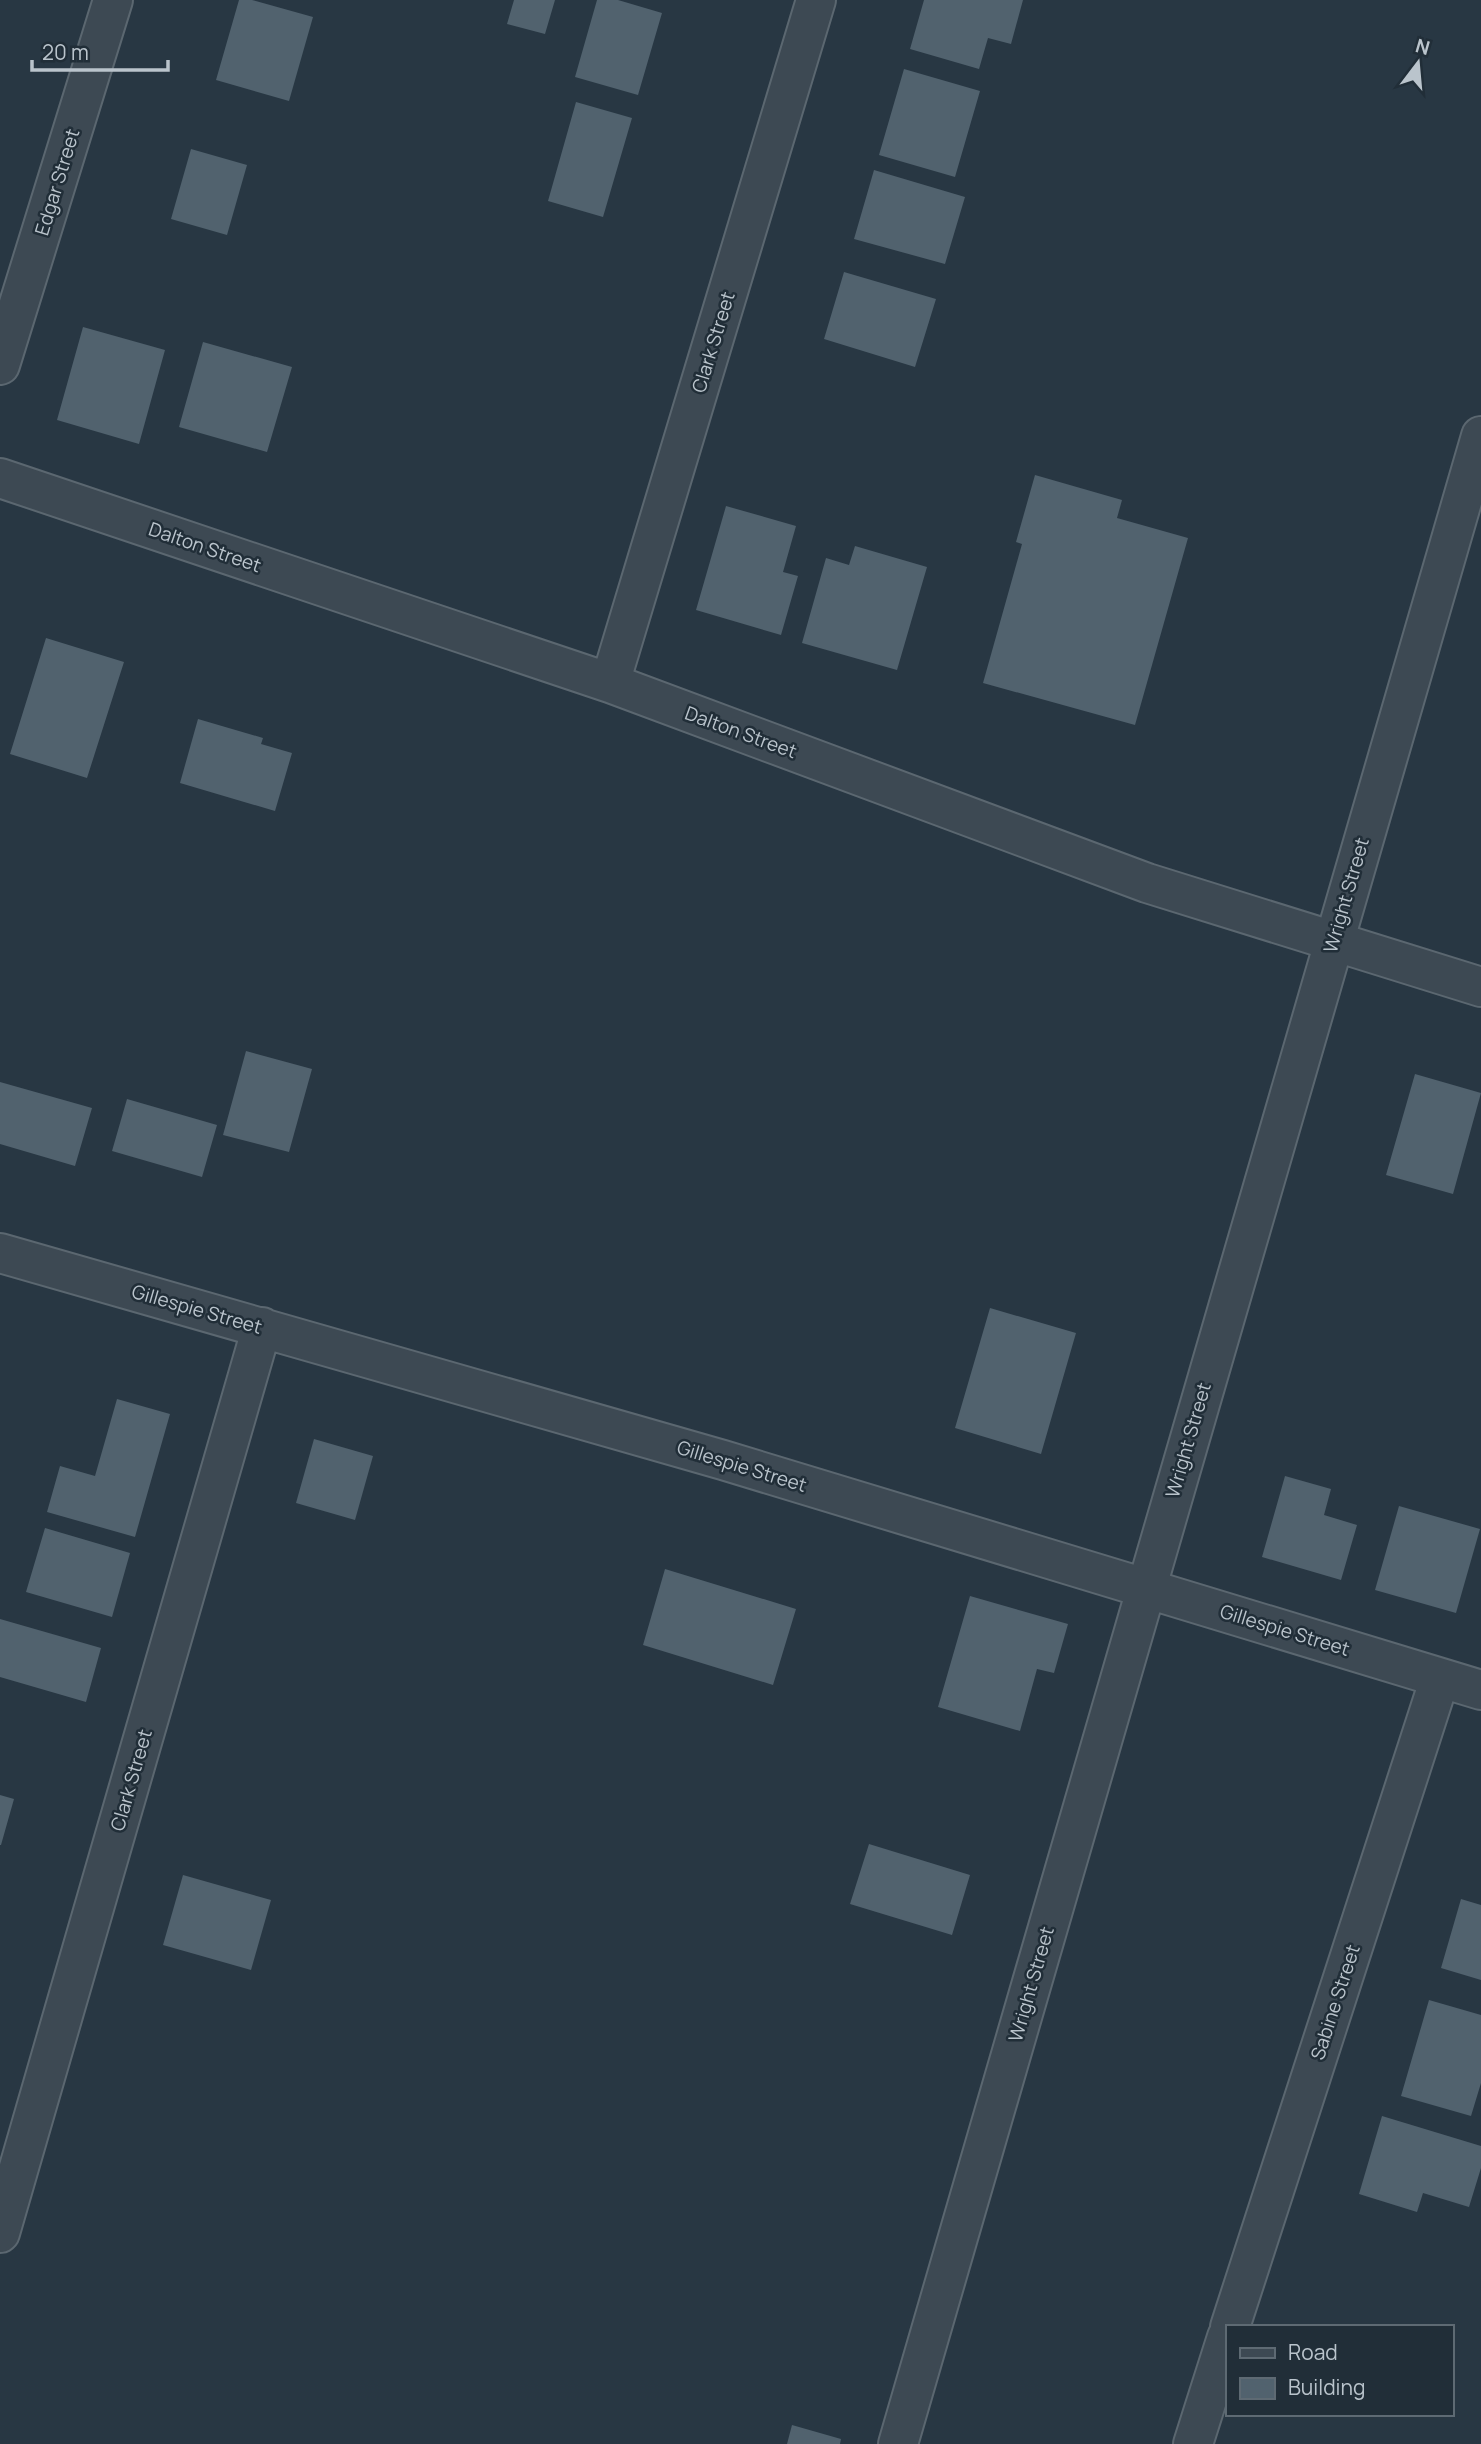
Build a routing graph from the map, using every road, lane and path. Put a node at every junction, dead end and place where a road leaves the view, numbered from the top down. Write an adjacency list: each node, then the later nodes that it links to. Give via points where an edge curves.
1 (113, 0): 3 (street, Edgar Street)
2 (816, 0): 6 (street, Clark Street)
3 (0, 365)
4 (1481, 436): 7 (street, Wright Street)
5 (0, 478): 6 (street, Dalton Street)
6 (610, 683): 7 (street, Dalton Street, via 1147,883)
7 (1333, 941): 8 (street, Dalton Street); 11 (street, Wright Street)
8 (1481, 987)
9 (0, 1253): 10 (street, Gillespie Street)
10 (262, 1327): 11 (street, Gillespie Street); 14 (street, Clark Street)
11 (1146, 1588): 12 (street, Gillespie Street); 18 (street, Wright Street)
12 (1440, 1678): 13 (street, Gillespie Street); 16 (street, Sabine Street)
13 (1481, 1690)
14 (11, 2155): 15 (street, Clark Street)
15 (0, 2234)
16 (1231, 2325)
17 (1226, 2340): 19 (street)
18 (898, 2444)
19 (1193, 2444)

